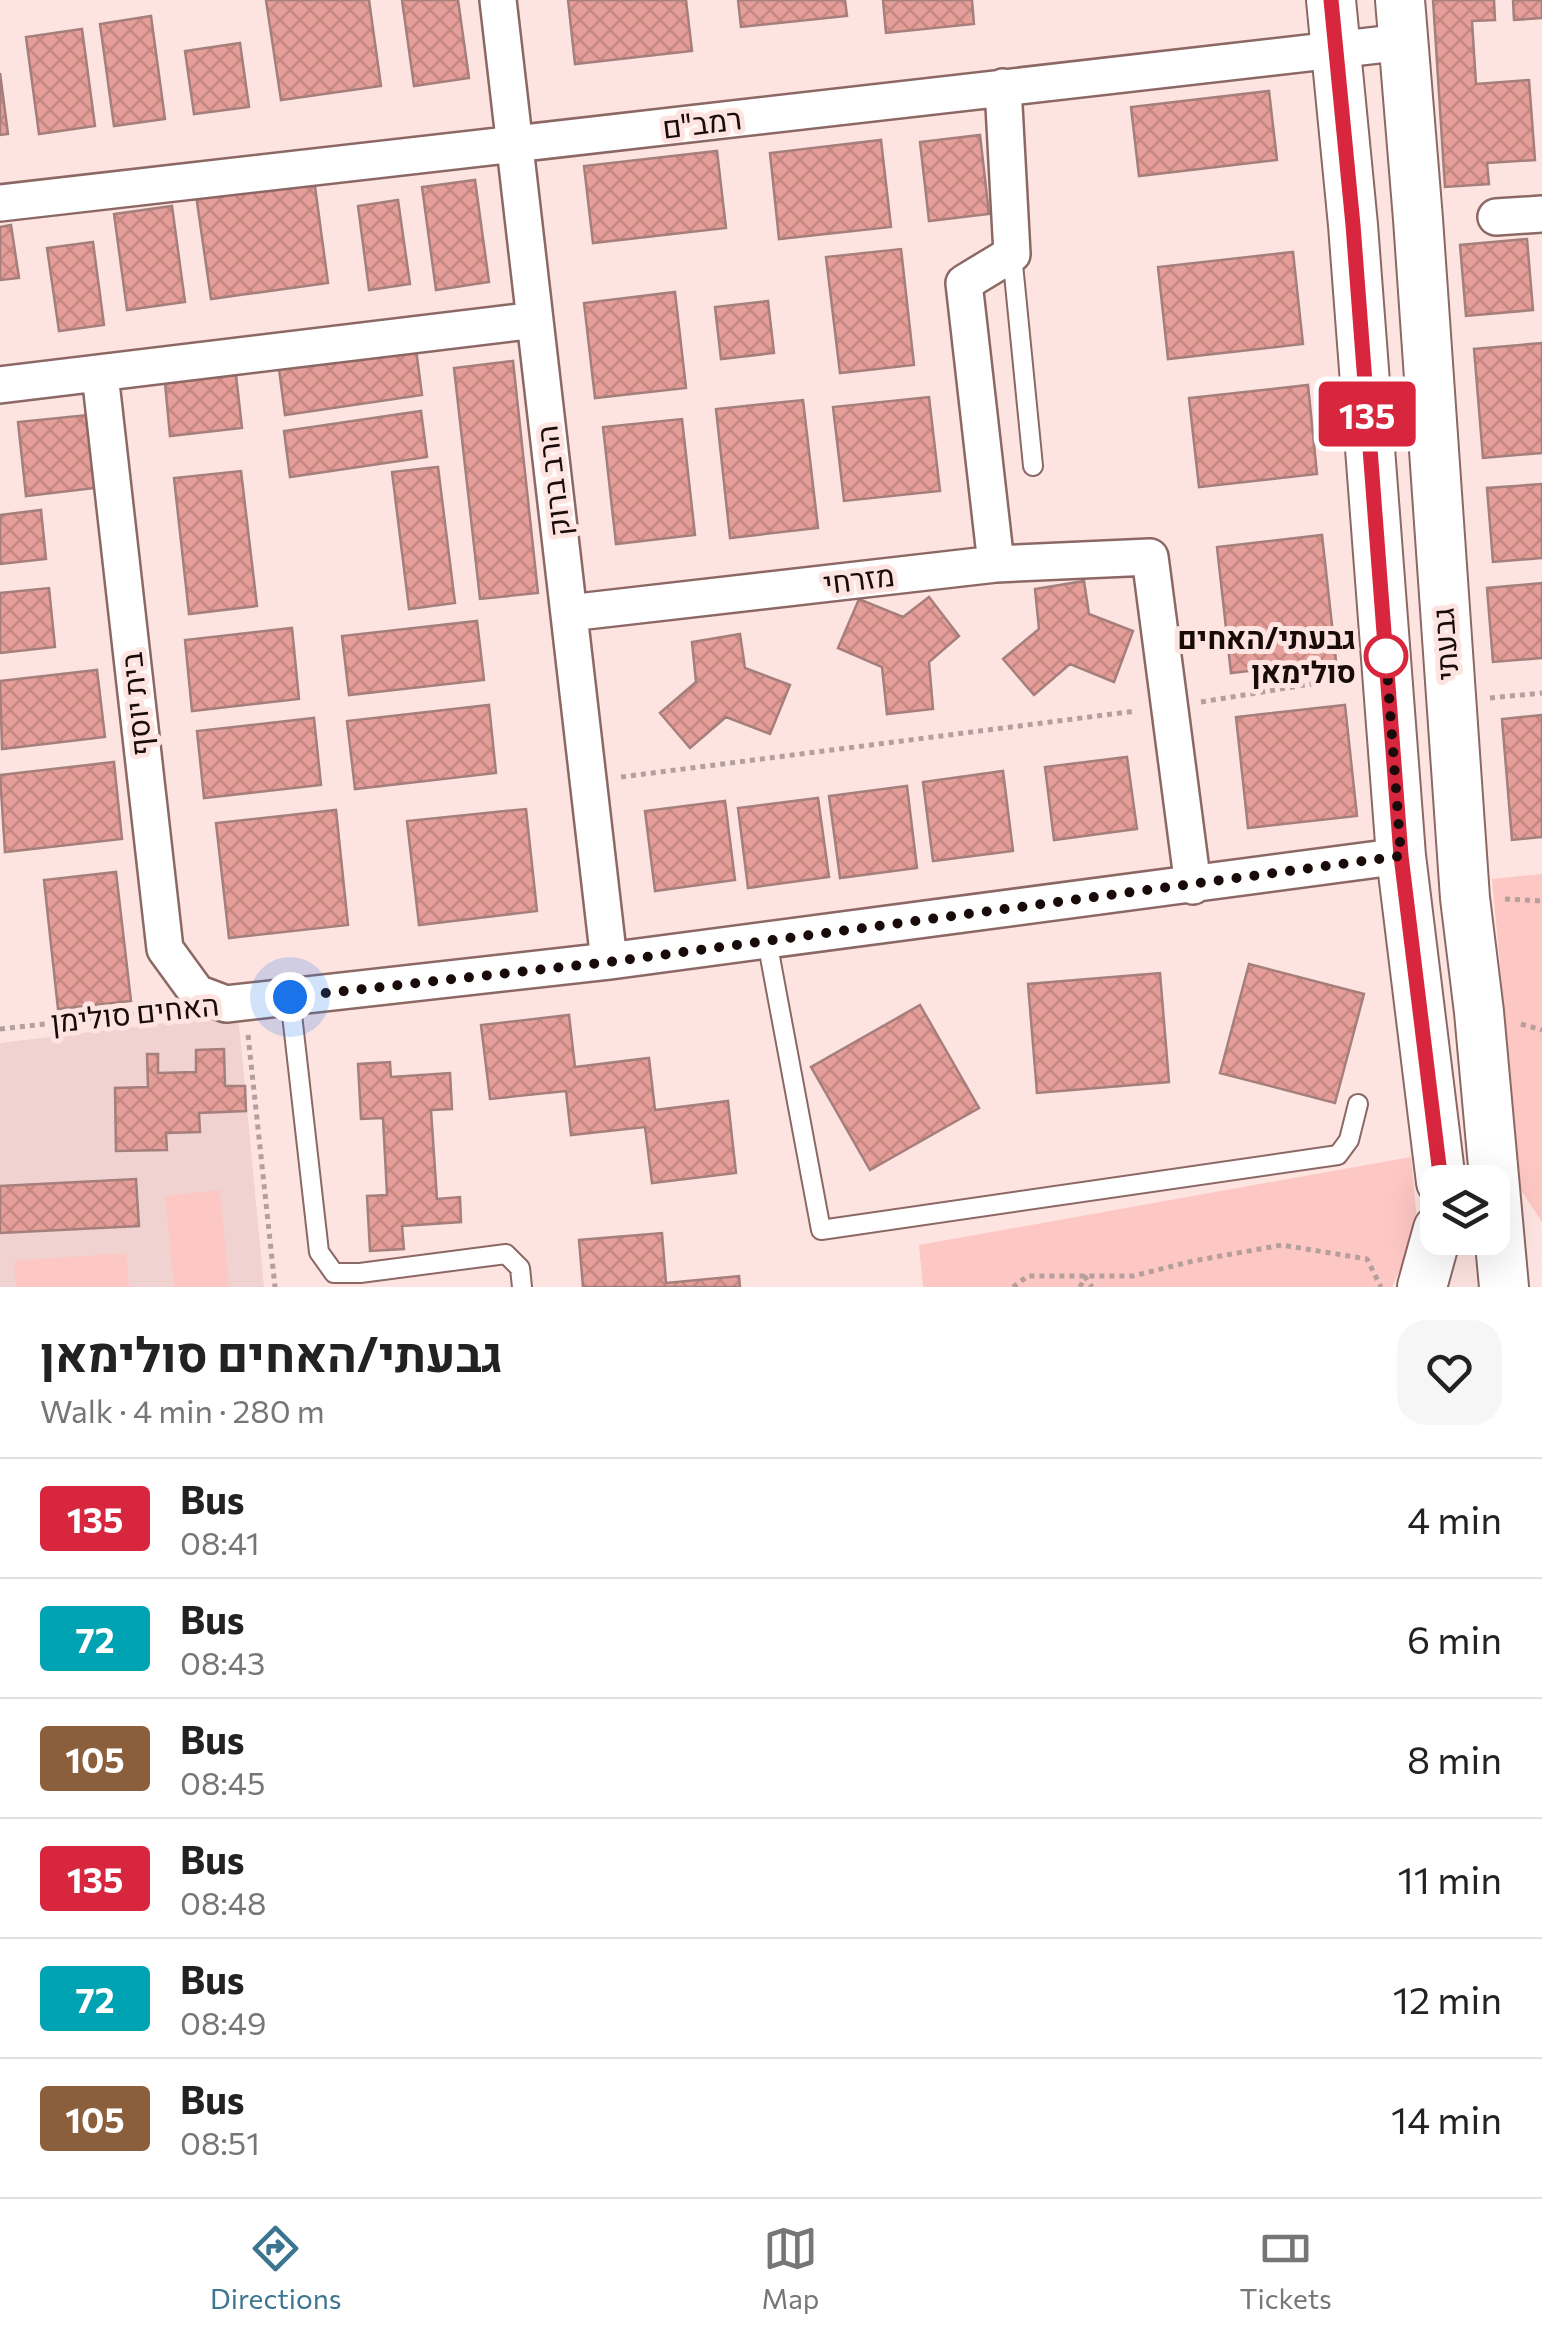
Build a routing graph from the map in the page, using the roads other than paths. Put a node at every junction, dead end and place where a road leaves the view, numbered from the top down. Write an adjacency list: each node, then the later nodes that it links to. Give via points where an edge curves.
1 (498, 0): 6 (street, הרב ברוק)
2 (1331, 0): 4 (street, גבעתי)
3 (1402, 21): 4 (street, רמב"ם); 25 (street, גבעתי, via 1465,898)
4 (1335, 50): 5 (street, רמב"ם); 17 (street, גבעתי)
5 (1003, 87): 6 (street, רמב"ם); 10 (street)
6 (515, 146): 7 (street, רמב"ם); 11 (street, הרב ברוק)
7 (0, 203)
8 (1542, 214): 9 (street)
9 (1496, 217)
10 (1012, 254): 14 (lane); 15 (street, via 964,284)
11 (535, 320): 12 (street); 16 (street, הרב ברוק)
12 (100, 374): 13 (street); 22 (street, בית יוסף, via 165,949 197,993)
13 (0, 385)
14 (1033, 466)
15 (996, 564): 16 (street, מזרחי); 18 (street, מזרחי, via 1150,557)
16 (569, 613): 20 (street, הרב ברוק)
17 (1401, 856): 18 (street, האחים סולימן); 24 (street, גבעתי)
18 (1193, 886): 19 (street, האחים סולימן)
19 (768, 941): 20 (street, האחים סולימן); 23 (lane, via 821,1230 1338,1154 1349,1140)
20 (609, 962): 21 (street, האחים סולימן)
21 (290, 997): 22 (street, האחים סולימן); 31 (lane, via 319,1252 334,1273 506,1254 520,1268)
22 (235, 1003)
23 (1358, 1104)
24 (1439, 1165)
25 (1493, 1165)
26 (1510, 1244): 30 (street)
27 (1431, 1255): 32 (street)
28 (1447, 1255): 33 (street)
29 (1501, 1255): 34 (street, גבעתי)
30 (1542, 1271)
31 (522, 1287)
32 (1422, 1287)
33 (1449, 1287)
34 (1504, 1287)

